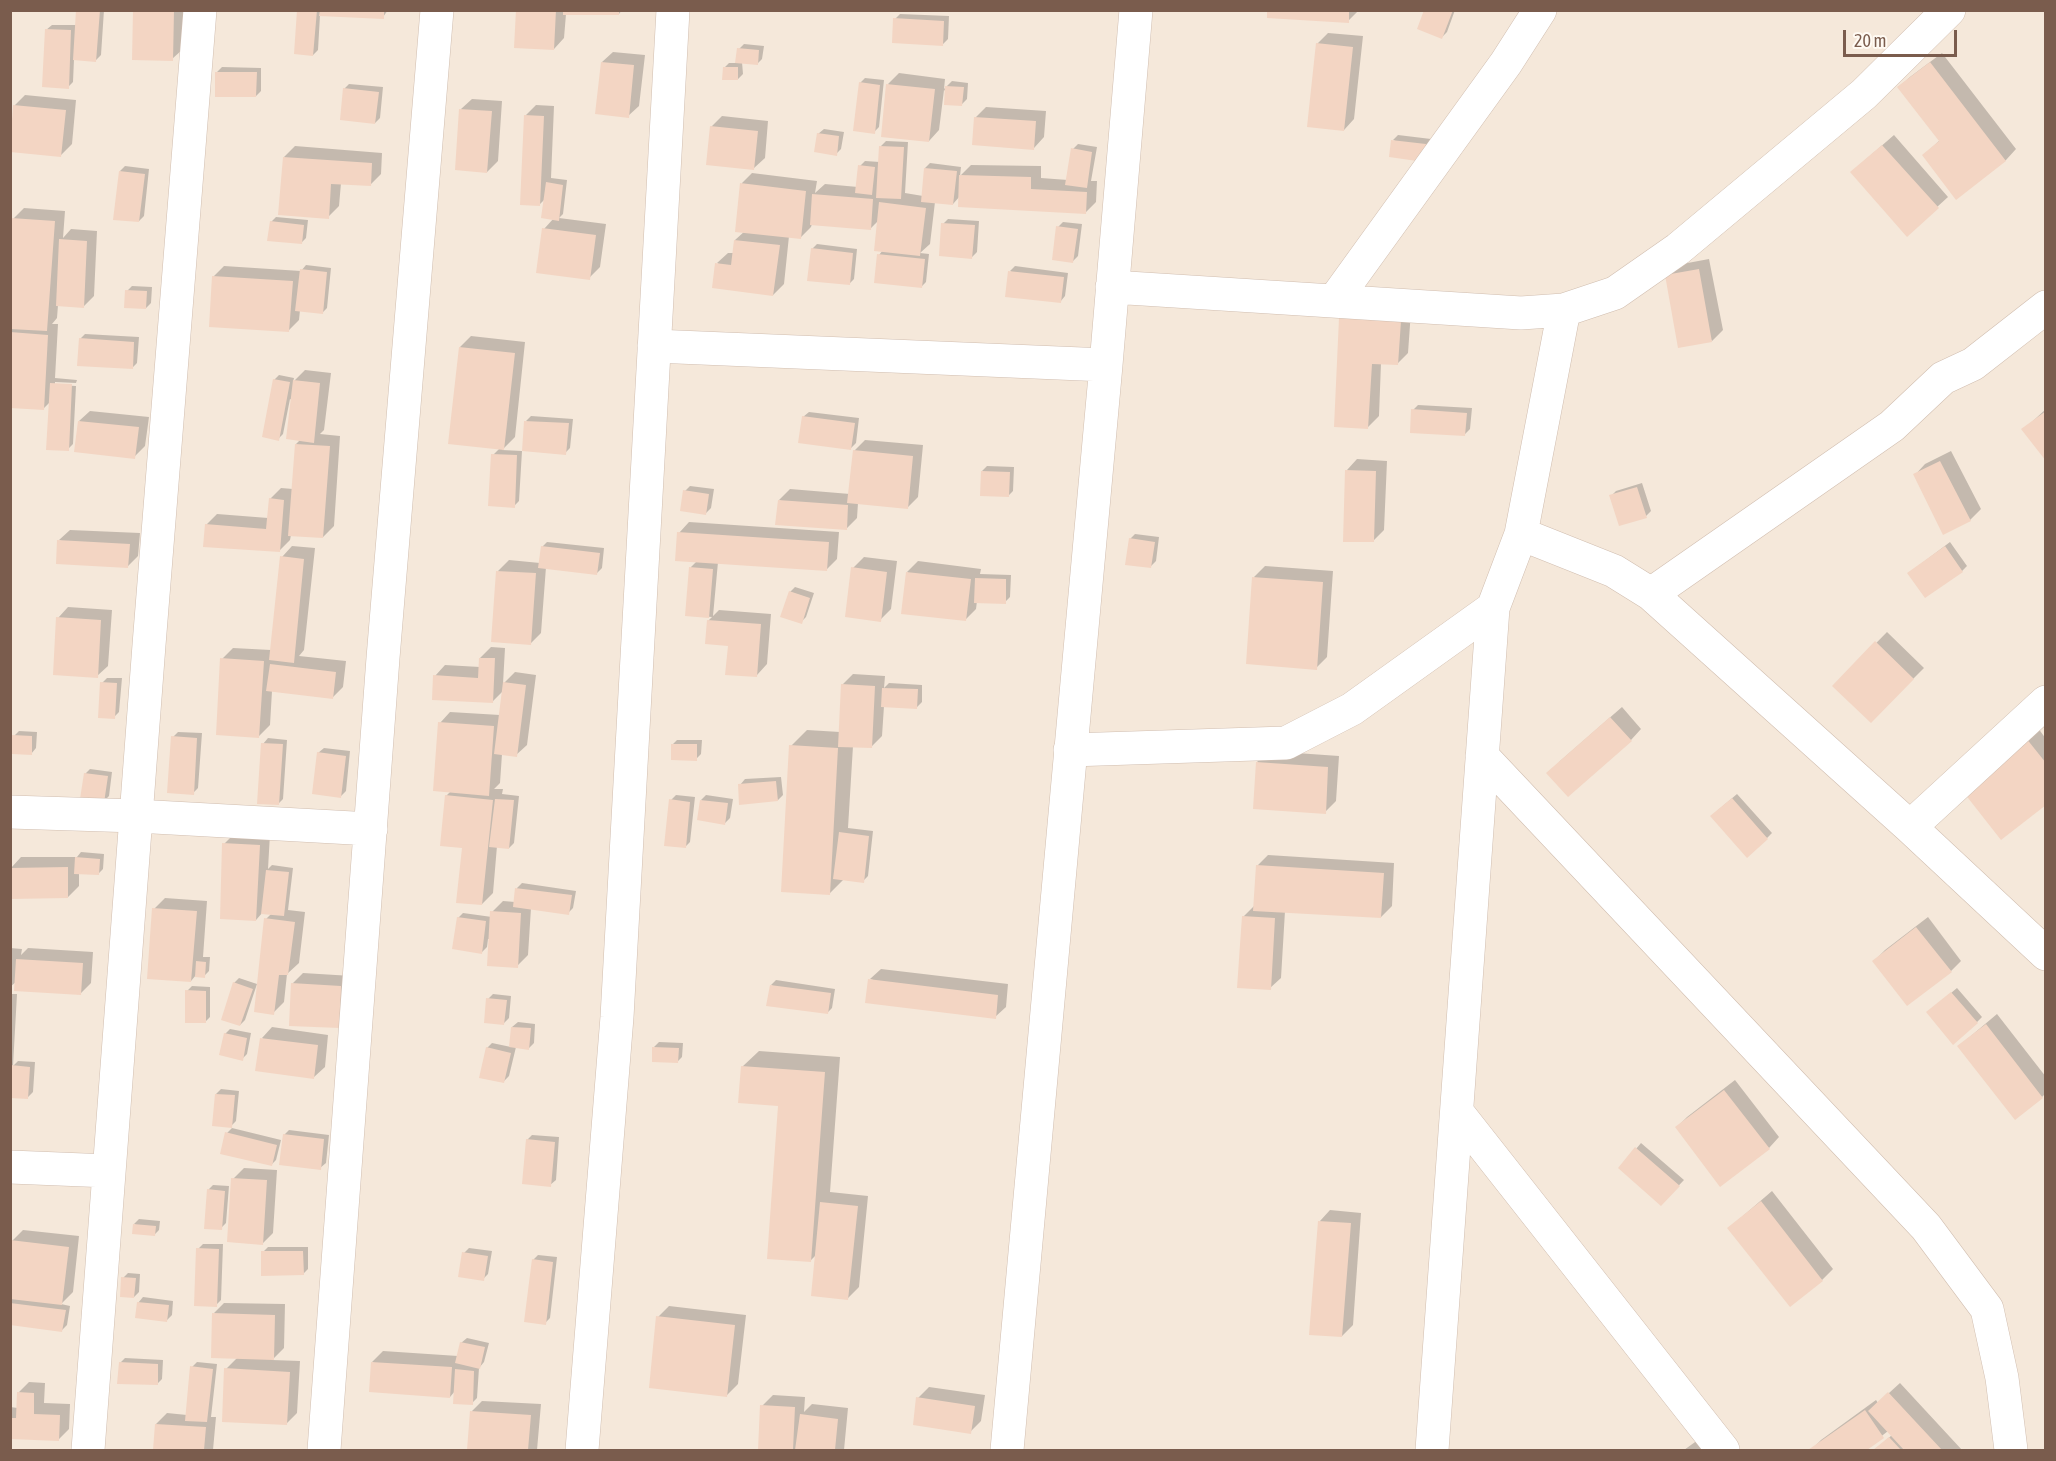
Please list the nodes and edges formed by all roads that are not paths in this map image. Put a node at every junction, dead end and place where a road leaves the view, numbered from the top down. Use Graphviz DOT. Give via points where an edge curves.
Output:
graph roads {
  1 [pos="200,10"];
  2 [pos="437,10"];
  3 [pos="673,10"];
  4 [pos="1136,10"];
  5 [pos="1540,10"];
  6 [pos="1949,10"];
  7 [pos="1113,287"];
  8 [pos="1334,301"];
  9 [pos="2046,307"];
  10 [pos="1564,310"];
  11 [pos="654,346"];
  12 [pos="1106,364"];
  13 [pos="1521,534"];
  14 [pos="1651,594"];
  15 [pos="1493,608"];
  16 [pos="2046,702"];
  17 [pos="1070,750"];
  18 [pos="1482,756"];
  19 [pos="10,812"];
  20 [pos="136,816"];
  21 [pos="1910,827"];
  22 [pos="370,829"];
  23 [pos="2046,954"];
  24 [pos="1457,1112"];
  25 [pos="10,1167"];
  26 [pos="109,1171"];
  27 [pos="88,1450"];
  28 [pos="324,1450"];
  29 [pos="582,1450"];
  30 [pos="1007,1450"];
  31 [pos="1432,1450"];
  32 [pos="1723,1450"];
  33 [pos="2011,1450"];
  1 -- 20 [label="street"];
  2 -- 22 [label="street"];
  3 -- 11 [label="street"];
  4 -- 7 [label="street"];
  5 -- 8 [label="street"];
  6 -- 10 [label="street" via="1864,94 1678,249 1616,293"];
  7 -- 8 [label="street"];
  7 -- 12 [label="street"];
  8 -- 10 [label="street" via="1521,313"];
  9 -- 14 [label="street" via="1973,364 1943,378 1892,426"];
  10 -- 13 [label="street"];
  11 -- 12 [label="street"];
  11 -- 29 [label="street" via="617,1017"];
  12 -- 17 [label="street"];
  13 -- 14 [label="street" via="1614,571"];
  13 -- 15 [label="street"];
  14 -- 21 [label="street"];
  15 -- 17 [label="street" via="1352,709 1286,743"];
  15 -- 18 [label="street"];
  16 -- 21 [label="street"];
  17 -- 30 [label="street"];
  18 -- 24 [label="street"];
  18 -- 33 [label="street" via="1926,1227 1986,1309 2002,1378"];
  19 -- 20 [label="street"];
  20 -- 22 [label="street"];
  20 -- 26 [label="street"];
  21 -- 23 [label="street"];
  22 -- 28 [label="street"];
  24 -- 31 [label="street"];
  24 -- 32 [label="street"];
  25 -- 26 [label="street"];
  26 -- 27 [label="street"];
}
